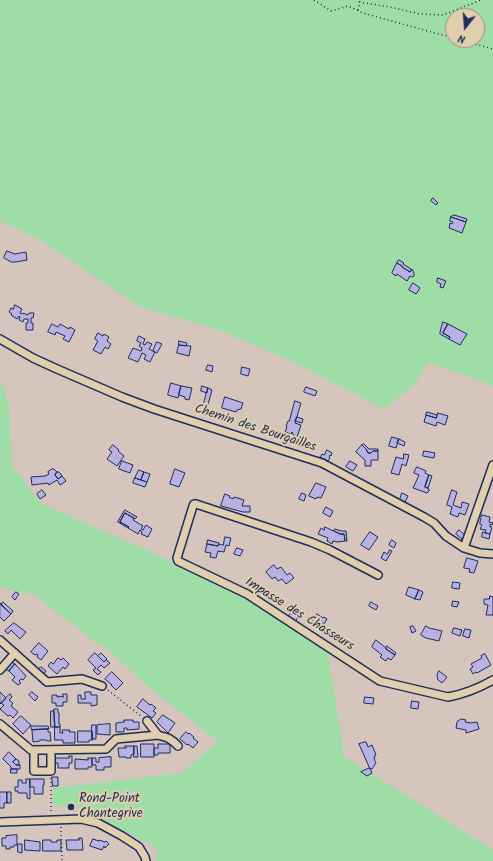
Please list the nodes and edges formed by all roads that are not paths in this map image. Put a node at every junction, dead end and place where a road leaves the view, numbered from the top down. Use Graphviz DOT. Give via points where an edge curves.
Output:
graph roads {
  1 [pos="0,340"];
  2 [pos="493,465"];
  3 [pos="464,548"];
  4 [pos="493,554"];
  5 [pos="378,575"];
  6 [pos="0,640"];
  7 [pos="15,653"];
  8 [pos="0,670"];
  9 [pos="493,680"];
  10 [pos="102,686"];
  11 [pos="147,721"];
  12 [pos="0,724"];
  13 [pos="158,736"];
  14 [pos="178,746"];
  15 [pos="34,750"];
  16 [pos="51,750"];
  17 [pos="0,822"];
  18 [pos="146,861"];
  1 -- 3 [label="street, Chemin des Bourgailles" via="33,358 122,397 322,463 424,517"];
  2 -- 3 [label="street"];
  3 -- 4 [label="street, Chemin des Bourgailles"];
  5 -- 9 [label="street, Impasse des Chasseurs" via="311,542 196,504 192,506 177,558 178,561 252,597 380,681 448,697 479,688"];
  6 -- 7 [label="street"];
  7 -- 8 [label="street"];
  7 -- 10 [label="street" via="47,682 82,679"];
  11 -- 13 [label="street"];
  12 -- 15 [label="street"];
  13 -- 14 [label="street" via="168,738"];
  13 -- 16 [label="street" via="116,739 106,749"];
  15 -- 16 [label="street"];
  15 -- 16 [label="street" via="34,771 51,771"];
  17 -- 18 [label="street" via="81,819 98,823 140,848"];
}
